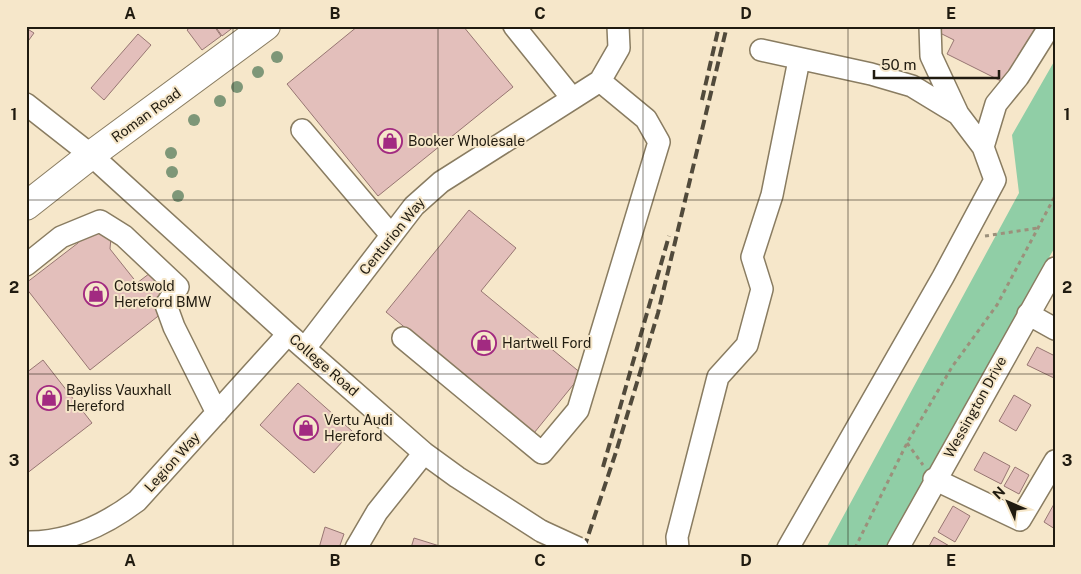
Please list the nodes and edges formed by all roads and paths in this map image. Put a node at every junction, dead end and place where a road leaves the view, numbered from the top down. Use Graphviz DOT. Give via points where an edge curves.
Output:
graph roads {
  1 [pos="266,26"];
  2 [pos="514,26"];
  3 [pos="618,26"];
  4 [pos="930,26"];
  5 [pos="1050,26"];
  6 [pos="761,50"];
  7 [pos="799,60"];
  8 [pos="600,81"];
  9 [pos="572,98"];
  10 [pos="26,104"];
  11 [pos="958,114"];
  12 [pos="302,130"];
  13 [pos="983,147"];
  14 [pos="91,155"];
  15 [pos="1055,196"];
  16 [pos="26,206"];
  17 [pos="1038,228"];
  18 [pos="391,235"];
  19 [pos="964,239"];
  20 [pos="26,264"];
  21 [pos="1055,268"];
  22 [pos="1028,314"];
  23 [pos="1055,329"];
  24 [pos="288,334"];
  25 [pos="402,338"];
  26 [pos="305,348"];
  27 [pos="217,413"];
  28 [pos="907,443"];
  29 [pos="424,453"];
  30 [pos="1055,462"];
  31 [pos="934,479"];
  32 [pos="26,542"];
  33 [pos="356,548"];
  34 [pos="578,548"];
  35 [pos="678,548"];
  36 [pos="788,548"];
  37 [pos="855,548"];
  38 [pos="898,548"];
  1 -- 14 [label="main road, Roman Road"];
  2 -- 9 [label="street"];
  3 -- 8 [label="street" via="619,48"];
  4 -- 11 [label="street" via="931,56"];
  5 -- 13 [label="street" via="1018,78 996,104"];
  6 -- 7 [label="street"];
  7 -- 11 [label="street" via="872,74 912,86"];
  7 -- 35 [label="street" via="772,195 752,257 762,289 747,345 718,377 677,537"];
  8 -- 9 [label="street, Centurion Way"];
  8 -- 25 [label="street" via="646,119 659,142 578,410 542,453"];
  9 -- 18 [label="street, Centurion Way" via="441,182 414,206"];
  10 -- 14 [label="street, College Road"];
  11 -- 13 [label="street"];
  12 -- 18 [label="street"];
  13 -- 19 [label="street" via="996,180"];
  14 -- 16 [label="main road, Roman Road"];
  14 -- 24 [label="street, College Road"];
  15 -- 17 [label="path"];
  17 -- 19 [label="path"];
  17 -- 28 [label="path" via="997,305 952,367"];
  18 -- 26 [label="street, Centurion Way"];
  19 -- 36 [label="street"];
  20 -- 27 [label="street" via="61,237 100,220 124,236 178,287 166,304 174,327"];
  21 -- 22 [label="street, Wessington Drive"];
  22 -- 23 [label="street"];
  22 -- 31 [label="street, Wessington Drive"];
  24 -- 26 [label="street, College Road"];
  24 -- 27 [label="street, Legion Way"];
  26 -- 29 [label="street, College Road"];
  27 -- 32 [label="street, Legion Way" via="156,482 116,516 78,534 43,542"];
  28 -- 31 [label="path"];
  28 -- 37 [label="path"];
  29 -- 33 [label="street" via="377,512"];
  29 -- 34 [label="street, College Road, bridge" via="541,531"];
  30 -- 31 [label="street" via="1020,520"];
  31 -- 38 [label="street, Wessington Drive"];
}
